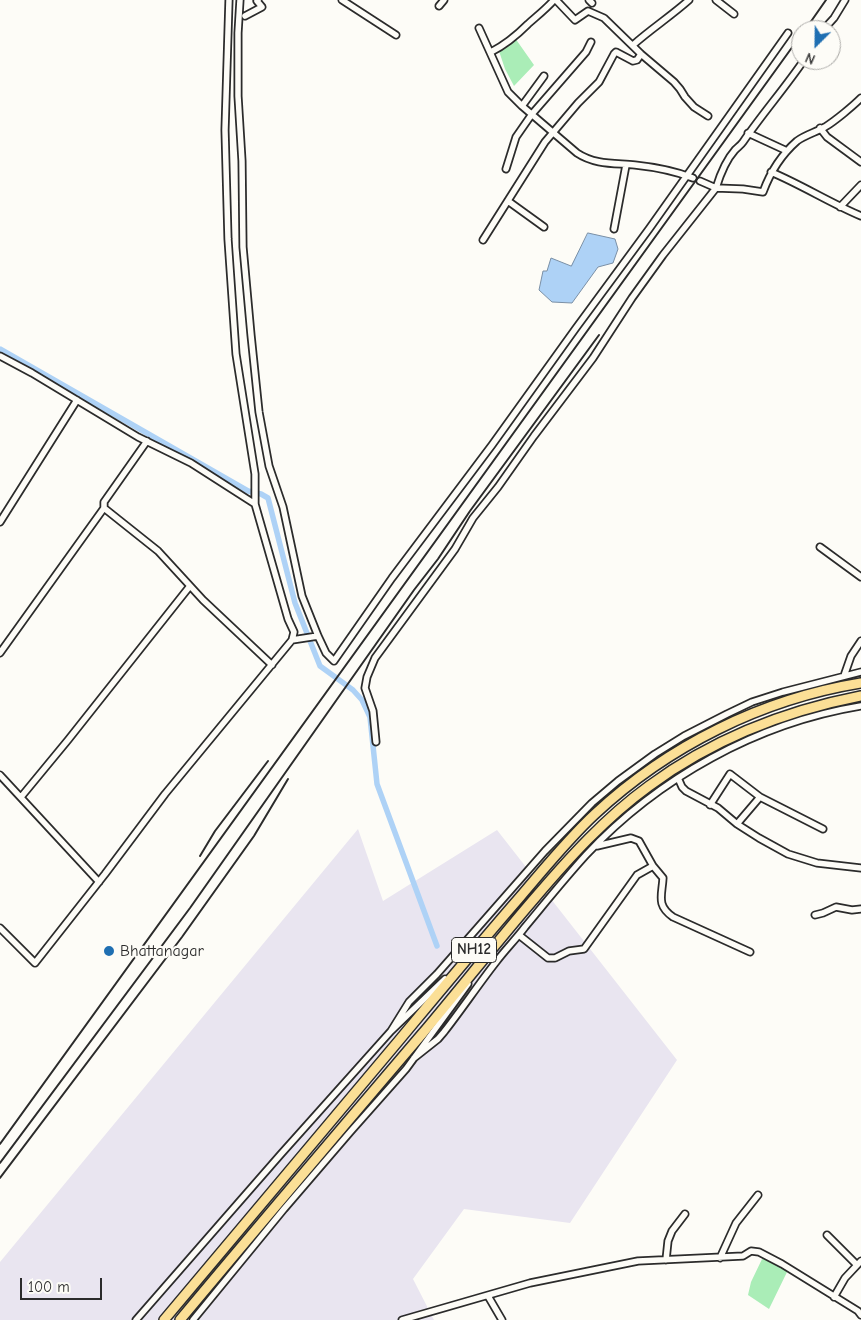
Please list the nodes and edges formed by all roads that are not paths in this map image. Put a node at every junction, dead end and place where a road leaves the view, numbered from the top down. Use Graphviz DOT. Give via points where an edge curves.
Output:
graph roads {
  1 [pos="230,0"];
  2 [pos="240,0"];
  3 [pos="258,0"];
  4 [pos="342,0"];
  5 [pos="444,0"];
  6 [pos="555,0"];
  7 [pos="689,0"];
  8 [pos="716,0"];
  9 [pos="846,0"];
  10 [pos="439,6"];
  11 [pos="734,14"];
  12 [pos="244,16"];
  13 [pos="832,20"];
  14 [pos="480,28"];
  15 [pos="788,33"];
  16 [pos="396,35"];
  17 [pos="591,42"];
  18 [pos="634,45"];
  19 [pos="491,52"];
  20 [pos="641,54"];
  21 [pos="797,70"];
  22 [pos="544,76"];
  23 [pos="861,98"];
  24 [pos="522,106"];
  25 [pos="532,114"];
  26 [pos="708,116"];
  27 [pos="820,128"];
  28 [pos="553,132"];
  29 [pos="748,133"];
  30 [pos="787,151"];
  31 [pos="861,162"];
  32 [pos="626,165"];
  33 [pos="506,169"];
  34 [pos="771,172"];
  35 [pos="690,177"];
  36 [pos="700,182"];
  37 [pos="861,185"];
  38 [pos="716,188"];
  39 [pos="508,201"];
  40 [pos="840,207"];
  41 [pos="861,216"];
  42 [pos="544,227"];
  43 [pos="614,229"];
  44 [pos="484,240"];
  45 [pos="0,356"];
  46 [pos="77,400"];
  47 [pos="147,441"];
  48 [pos="255,504"];
  49 [pos="104,508"];
  50 [pos="0,522"];
  51 [pos="820,547"];
  52 [pos="861,576"];
  53 [pos="190,586"];
  54 [pos="318,636"];
  55 [pos="292,640"];
  56 [pos="861,641"];
  57 [pos="0,653"];
  58 [pos="272,665"];
  59 [pos="861,672"];
  60 [pos="844,676"];
  61 [pos="861,682"];
  62 [pos="861,696"];
  63 [pos="861,706"];
  64 [pos="376,742"];
  65 [pos="0,775"];
  66 [pos="678,778"];
  67 [pos="760,797"];
  68 [pos="21,798"];
  69 [pos="710,805"];
  70 [pos="738,824"];
  71 [pos="823,830"];
  72 [pos="595,846"];
  73 [pos="653,866"];
  74 [pos="861,868"];
  75 [pos="99,882"];
  76 [pos="861,909"];
  77 [pos="815,915"];
  78 [pos="0,928"];
  79 [pos="519,935"];
  80 [pos="492,949"];
  81 [pos="750,952"];
  82 [pos="467,959"];
  83 [pos="391,1031"];
  84 [pos="414,1058"];
  85 [pos="758,1195"];
  86 [pos="685,1214"];
  87 [pos="827,1235"];
  88 [pos="720,1258"];
  89 [pos="666,1260"];
  90 [pos="859,1263"];
  91 [pos="488,1296"];
  92 [pos="834,1297"];
  93 [pos="861,1315"];
  94 [pos="136,1320"];
  95 [pos="164,1320"];
  96 [pos="180,1320"];
  97 [pos="193,1320"];
  98 [pos="402,1320"];
  99 [pos="502,1320"];
  1 -- 48 [label="street" via="225,130 228,239 236,354 250,443"];
  2 -- 54 [label="street" via="238,96 243,248 259,412 269,466 283,507 302,596"];
  3 -- 12 [label="street" via="262,7"];
  4 -- 16 [label="street"];
  5 -- 10 [label="street"];
  6 -- 18 [label="street" via="575,20 588,11 604,18"];
  6 -- 19 [label="street" via="518,34"];
  7 -- 18 [label="street"];
  8 -- 11 [label="street"];
  9 -- 13 [label="street"];
  14 -- 19 [label="street"];
  15 -- 35 [label="street"];
  17 -- 25 [label="street"];
  18 -- 20 [label="street"];
  19 -- 24 [label="street" via="508,92"];
  20 -- 26 [label="street" via="674,82 694,107"];
  20 -- 28 [label="street" via="633,60 616,52 599,82"];
  21 -- 29 [label="street"];
  22 -- 24 [label="street"];
  23 -- 27 [label="street"];
  24 -- 25 [label="street"];
  25 -- 28 [label="street"];
  25 -- 33 [label="street" via="516,137"];
  27 -- 30 [label="street"];
  27 -- 31 [label="street"];
  28 -- 32 [label="street" via="586,158"];
  28 -- 39 [label="street"];
  29 -- 30 [label="street"];
  29 -- 38 [label="street" via="728,160"];
  30 -- 34 [label="street"];
  32 -- 35 [label="street"];
  32 -- 43 [label="street"];
  34 -- 38 [label="street" via="763,192"];
  34 -- 40 [label="street"];
  35 -- 54 [label="street" via="334,661"];
  36 -- 38 [label="street"];
  37 -- 40 [label="street"];
  38 -- 64 [label="street" via="663,255 593,358 375,658 366,677 365,688 374,711"];
  39 -- 42 [label="street"];
  39 -- 44 [label="street"];
  40 -- 41 [label="street"];
  45 -- 46 [label="street"];
  46 -- 47 [label="street"];
  46 -- 50 [label="street"];
  47 -- 48 [label="street"];
  47 -- 49 [label="street" via="104,502"];
  48 -- 55 [label="street" via="294,632"];
  49 -- 53 [label="street" via="158,551"];
  49 -- 57 [label="street"];
  51 -- 52 [label="street"];
  53 -- 58 [label="street"];
  53 -- 68 [label="street"];
  54 -- 55 [label="street"];
  55 -- 58 [label="street"];
  56 -- 60 [label="street"];
  58 -- 75 [label="street" via="165,794"];
  59 -- 60 [label="street"];
  60 -- 83 [label="street" via="752,702 684,736 618,781 545,851 409,1002"];
  61 -- 82 [label="highway, NH12" via="810,694 753,714 695,741 649,770 594,814"];
  62 -- 80 [label="highway, NH12" via="804,709 759,725 703,751 656,780 590,836"];
  63 -- 66 [label="street" via="829,712 767,732 716,755"];
  65 -- 68 [label="street"];
  66 -- 69 [label="street" via="686,791"];
  66 -- 72 [label="street"];
  67 -- 69 [label="street" via="730,774"];
  67 -- 70 [label="street"];
  67 -- 71 [label="street"];
  68 -- 75 [label="street"];
  69 -- 70 [label="street"];
  70 -- 74 [label="street" via="788,854 817,864"];
  72 -- 73 [label="street" via="631,838 638,841"];
  72 -- 79 [label="street"];
  73 -- 79 [label="street" via="637,875 584,949 548,958"];
  73 -- 81 [label="street" via="663,878 661,904 666,912"];
  75 -- 78 [label="street" via="35,964"];
  76 -- 77 [label="street" via="836,907"];
  79 -- 84 [label="street" via="438,1039"];
  80 -- 84 [label="street"];
  80 -- 96 [label="highway, NH12"];
  82 -- 83 [label="street"];
  82 -- 95 [label="highway, NH12"];
  83 -- 94 [label="street"];
  84 -- 97 [label="street"];
  85 -- 88 [label="street" via="736,1223"];
  86 -- 89 [label="street" via="672,1231"];
  87 -- 90 [label="street"];
  88 -- 89 [label="street"];
  88 -- 92 [label="street" via="760,1252"];
  89 -- 91 [label="street" via="638,1260"];
  90 -- 92 [label="street"];
  91 -- 98 [label="street"];
  91 -- 99 [label="street"];
  92 -- 93 [label="street"];
}
